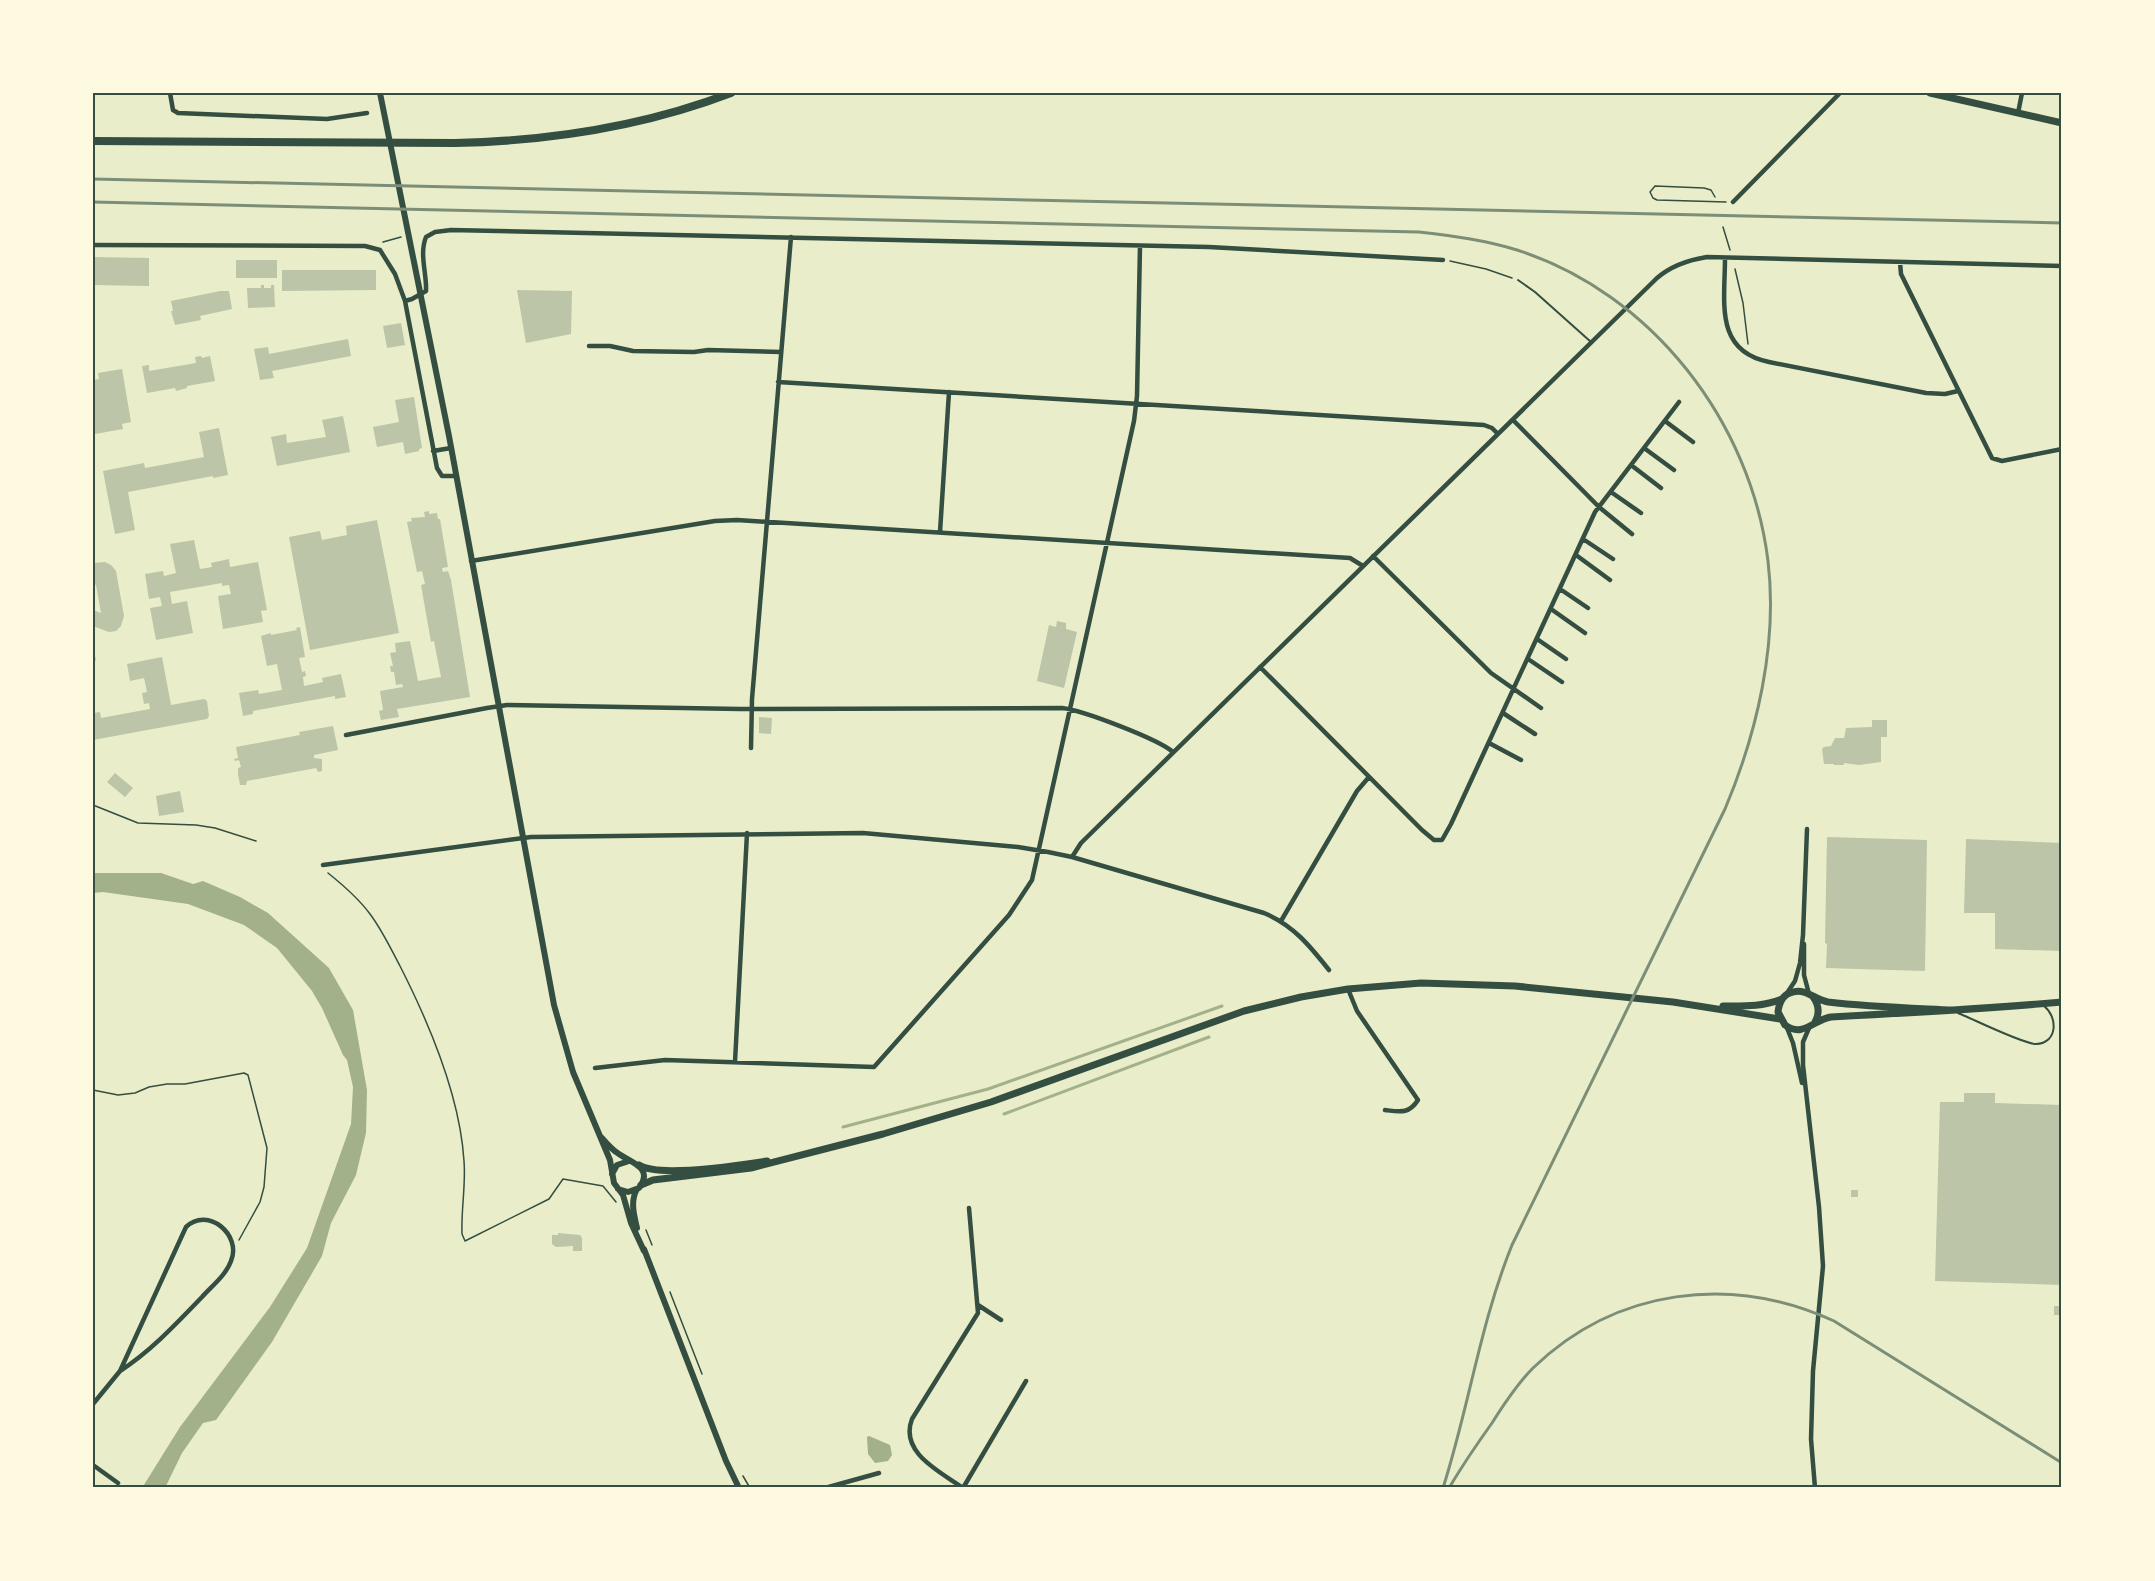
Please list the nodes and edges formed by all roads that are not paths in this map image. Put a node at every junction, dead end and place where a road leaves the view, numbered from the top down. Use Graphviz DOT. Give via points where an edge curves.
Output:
graph roads {
  1 [pos="170,93"];
  2 [pos="380,93"];
  3 [pos="731,93"];
  4 [pos="1840,93"];
  5 [pos="1930,93"];
  6 [pos="2022,93"];
  7 [pos="367,113"];
  8 [pos="2018,113"];
  9 [pos="2062,123"];
  10 [pos="93,141"];
  11 [pos="1733,202"];
  12 [pos="791,237"];
  13 [pos="93,245"];
  14 [pos="1140,246"];
  15 [pos="1725,258"];
  16 [pos="1443,260"];
  17 [pos="1900,262"];
  18 [pos="2062,266"];
  19 [pos="1518,280"];
  20 [pos="405,301"];
  21 [pos="1592,343"];
  22 [pos="589,346"];
  23 [pos="781,352"];
  24 [pos="778,382"];
  25 [pos="1958,391"];
  26 [pos="949,392"];
  27 [pos="1679,402"];
  28 [pos="1136,404"];
  29 [pos="1513,420"];
  30 [pos="1665,421"];
  31 [pos="1498,434"];
  32 [pos="1693,442"];
  33 [pos="1644,447"];
  34 [pos="451,448"];
  35 [pos="2062,448"];
  36 [pos="434,451"];
  37 [pos="1631,465"];
  38 [pos="1674,470"];
  39 [pos="456,476"];
  40 [pos="1661,488"];
  41 [pos="1611,492"];
  42 [pos="1599,507"];
  43 [pos="1641,513"];
  44 [pos="767,521"];
  45 [pos="940,532"];
  46 [pos="1632,534"];
  47 [pos="1583,539"];
  48 [pos="1108,543"];
  49 [pos="1576,555"];
  50 [pos="1373,556"];
  51 [pos="1612,559"];
  52 [pos="471,561"];
  53 [pos="1363,566"];
  54 [pos="1610,580"];
  55 [pos="1560,589"];
  56 [pos="1588,608"];
  57 [pos="1551,609"];
  58 [pos="1585,633"];
  59 [pos="1537,639"];
  60 [pos="1528,658"];
  61 [pos="1566,659"];
  62 [pos="1260,667"];
  63 [pos="1562,682"];
  64 [pos="1514,689"];
  65 [pos="498,706"];
  66 [pos="752,708"];
  67 [pos="1541,708"];
  68 [pos="1070,709"];
  69 [pos="1503,713"];
  70 [pos="1535,734"];
  71 [pos="346,735"];
  72 [pos="1489,743"];
  73 [pos="751,748"];
  74 [pos="1173,752"];
  75 [pos="1521,760"];
  76 [pos="1369,777"];
  77 [pos="1807,829"];
  78 [pos="747,833"];
  79 [pos="522,837"];
  80 [pos="1038,850"];
  81 [pos="1072,857"];
  82 [pos="323,865"];
  83 [pos="1281,921"];
  84 [pos="1803,935"];
  85 [pos="1329,970"];
  86 [pos="1348,989"];
  87 [pos="1811,995"];
  88 [pos="1784,997"];
  89 [pos="1673,1002"];
  90 [pos="2062,1002"];
  91 [pos="2041,1004"];
  92 [pos="1953,1010"];
  93 [pos="1782,1022"];
  94 [pos="1810,1027"];
  95 [pos="735,1062"];
  96 [pos="595,1068"];
  97 [pos="1385,1110"];
  98 [pos="1809,1121"];
  99 [pos="594,1127"];
  100 [pos="802,1154"];
  101 [pos="636,1163"];
  102 [pos="612,1176"];
  103 [pos="616,1187"];
  104 [pos="639,1187"];
  105 [pos="969,1208"];
  106 [pos="644,1251"];
  107 [pos="978,1305"];
  108 [pos="1001,1320"];
  109 [pos="120,1371"];
  110 [pos="1026,1381"];
  111 [pos="93,1404"];
  112 [pos="93,1465"];
  113 [pos="879,1473"];
  114 [pos="118,1482"];
  115 [pos="739,1488"];
  116 [pos="825,1488"];
  117 [pos="963,1488"];
  118 [pos="1815,1488"];
  1 -- 7 [label="street" via="178,113 327,119"];
  2 -- 34 [label="street"];
  3 -- 10 [label="main road" via="627,125 514,141"];
  4 -- 11 [label="street"];
  5 -- 8 [label="main road"];
  6 -- 8 [label="street"];
  8 -- 9 [label="main road"];
  12 -- 14 [label="street"];
  12 -- 20 [label="street" via="439,231 424,240 426,291"];
  12 -- 23 [label="street"];
  13 -- 20 [label="street" via="374,247 390,264"];
  14 -- 16 [label="street"];
  14 -- 28 [label="street"];
  15 -- 17 [label="street"];
  15 -- 21 [label="street" via="1707,257 1665,272"];
  15 -- 25 [label="street" via="1726,326 1734,342 1749,356 1932,394"];
  17 -- 18 [label="street"];
  17 -- 25 [label="street" via="1901,274"];
  19 -- 21 [label="lane"];
  20 -- 36 [label="street"];
  21 -- 29 [label="street"];
  22 -- 23 [label="street" via="633,351"];
  23 -- 24 [label="street"];
  24 -- 26 [label="street"];
  24 -- 44 [label="street"];
  25 -- 35 [label="street" via="1994,460"];
  26 -- 28 [label="street"];
  26 -- 45 [label="street"];
  27 -- 30 [label="street"];
  28 -- 31 [label="street" via="1484,425"];
  28 -- 48 [label="street"];
  29 -- 31 [label="street"];
  29 -- 42 [label="street"];
  30 -- 32 [label="street"];
  30 -- 33 [label="street"];
  31 -- 50 [label="street"];
  33 -- 37 [label="street"];
  33 -- 38 [label="street"];
  34 -- 36 [label="street"];
  34 -- 39 [label="street"];
  36 -- 39 [label="street" via="440,474"];
  37 -- 40 [label="street"];
  37 -- 41 [label="street"];
  39 -- 52 [label="street"];
  41 -- 42 [label="street"];
  41 -- 43 [label="street"];
  42 -- 46 [label="street"];
  42 -- 47 [label="street"];
  44 -- 45 [label="street"];
  44 -- 52 [label="street" via="715,521"];
  44 -- 66 [label="street"];
  45 -- 48 [label="street"];
  47 -- 49 [label="street"];
  47 -- 51 [label="street"];
  48 -- 53 [label="street" via="1350,558"];
  48 -- 68 [label="street"];
  49 -- 54 [label="street"];
  49 -- 55 [label="street"];
  50 -- 53 [label="street"];
  50 -- 64 [label="street" via="1491,673"];
  52 -- 65 [label="street"];
  53 -- 62 [label="street"];
  55 -- 56 [label="street"];
  55 -- 57 [label="street"];
  57 -- 58 [label="street"];
  57 -- 59 [label="street"];
  59 -- 60 [label="street"];
  59 -- 61 [label="street"];
  60 -- 63 [label="street"];
  60 -- 64 [label="street"];
  62 -- 74 [label="street"];
  62 -- 76 [label="street"];
  64 -- 67 [label="street"];
  64 -- 69 [label="street"];
  65 -- 66 [label="street"];
  65 -- 71 [label="street"];
  65 -- 79 [label="street"];
  66 -- 68 [label="street"];
  66 -- 73 [label="street"];
  68 -- 74 [label="street" via="1162,744"];
  68 -- 80 [label="street"];
  69 -- 70 [label="street"];
  69 -- 72 [label="street"];
  72 -- 75 [label="street"];
  72 -- 76 [label="street" via="1440,841 1429,836"];
  74 -- 81 [label="street" via="1081,843"];
  76 -- 83 [label="street"];
  77 -- 84 [label="street"];
  78 -- 79 [label="street"];
  78 -- 80 [label="street" via="863,832"];
  78 -- 95 [label="street"];
  79 -- 82 [label="street"];
  79 -- 99 [label="street" via="560,1031"];
  80 -- 81 [label="street"];
  80 -- 95 [label="street" via="1032,880 1015,908 874,1067"];
  81 -- 83 [label="street" via="1251,908"];
  83 -- 85 [label="street" via="1307,942"];
  84 -- 87 [label="street" via="1804,975"];
  84 -- 88 [label="street" via="1797,976"];
  86 -- 89 [label="main road" via="1447,983 1524,986"];
  86 -- 97 [label="street" via="1357,1011 1418,1100 1408,1112"];
  86 -- 100 [label="main road" via="1244,1011 992,1102"];
  87 -- 88 [label="main road" via="1797,991"];
  87 -- 92 [label="main road" via="1826,1002"];
  87 -- 94 [label="main road" via="1818,1011"];
  88 -- 89 [label="main road" via="1765,1004 1738,1006"];
  88 -- 93 [label="main road" via="1778,1009"];
  89 -- 93 [label="main road"];
  90 -- 91 [label="main road"];
  91 -- 92 [label="main road"];
  91 -- 92 [label="lane" via="2052,1015 2054,1027 2048,1039 2036,1044"];
  92 -- 94 [label="main road" via="1831,1017"];
  93 -- 94 [label="main road" via="1798,1031"];
  93 -- 98 [label="street" via="1795,1049"];
  94 -- 98 [label="street" via="1803,1049"];
  95 -- 96 [label="street" via="665,1060"];
  98 -- 118 [label="street" via="1822,1266 1813,1371"];
  99 -- 101 [label="street" via="610,1147"];
  99 -- 102 [label="street" via="608,1156"];
  100 -- 101 [label="main road" via="706,1168 652,1170"];
  100 -- 104 [label="main road" via="751,1168 653,1180"];
  101 -- 102 [label="street" via="620,1163"];
  101 -- 104 [label="street" via="644,1173"];
  102 -- 103 [label="street"];
  103 -- 104 [label="street" via="625,1192"];
  103 -- 106 [label="street" via="625,1198"];
  104 -- 106 [label="street" via="634,1214"];
  105 -- 107 [label="street"];
  106 -- 115 [label="street"];
  107 -- 108 [label="street"];
  107 -- 117 [label="street" via="978,1313 909,1427 919,1456"];
  109 -- 109 [label="street" via="186,1227 196,1220 216,1222 228,1233 233,1250 230,1264 155,1344"];
  109 -- 111 [label="street"];
  110 -- 117 [label="street"];
  112 -- 114 [label="street"];
  113 -- 116 [label="street"];
}
